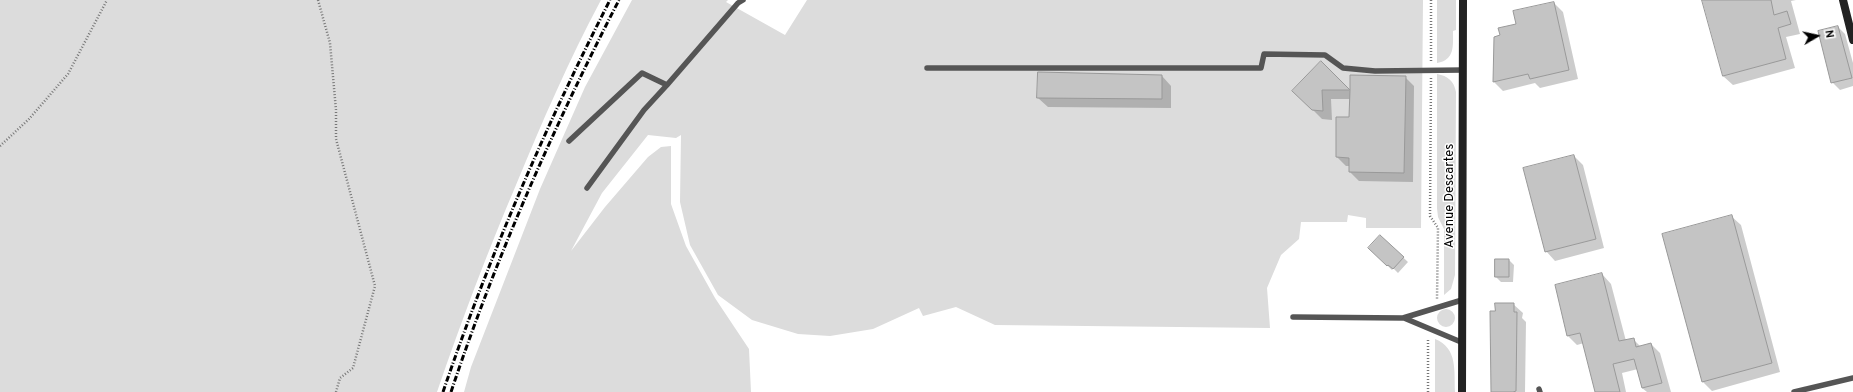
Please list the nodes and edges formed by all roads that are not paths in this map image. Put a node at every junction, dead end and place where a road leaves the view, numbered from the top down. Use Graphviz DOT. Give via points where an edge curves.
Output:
graph roads {
  1 [pos="743,0"];
  2 [pos="1463,0"];
  3 [pos="1843,0"];
  4 [pos="1853,40"];
  5 [pos="927,68"];
  6 [pos="1463,70"];
  7 [pos="668,85"];
  8 [pos="569,142"];
  9 [pos="587,188"];
  10 [pos="1462,300"];
  11 [pos="1292,317"];
  12 [pos="1403,318"];
  13 [pos="1462,342"];
  14 [pos="1853,378"];
  15 [pos="1462,392"];
  16 [pos="1794,392"];
  1 -- 7 [label="lane"];
  2 -- 6 [label="main road, Avenue Descartes"];
  3 -- 4 [label="main road"];
  5 -- 6 [label="lane" via="1261,68 1264,54 1325,55 1343,68"];
  6 -- 10 [label="main road, Avenue Descartes"];
  7 -- 8 [label="lane" via="642,73"];
  7 -- 9 [label="lane" via="644,110"];
  10 -- 12 [label="lane"];
  10 -- 13 [label="main road, Avenue Descartes"];
  11 -- 12 [label="lane"];
  12 -- 13 [label="lane"];
  13 -- 15 [label="main road, Avenue Descartes"];
  14 -- 16 [label="lane"];
}
